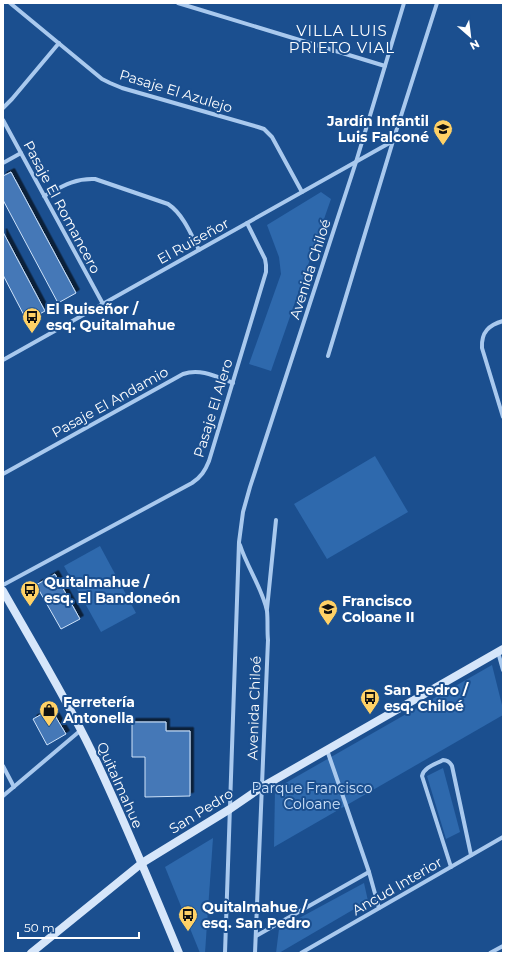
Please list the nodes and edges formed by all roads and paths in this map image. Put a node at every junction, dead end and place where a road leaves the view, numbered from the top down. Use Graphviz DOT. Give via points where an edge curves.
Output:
graph roads {
  1 [pos="10,3"];
  2 [pos="178,3"];
  3 [pos="404,3"];
  4 [pos="437,3"];
  5 [pos="59,43"];
  6 [pos="384,66"];
  7 [pos="3,108"];
  8 [pos="3,120"];
  9 [pos="393,141"];
  10 [pos="21,153"];
  11 [pos="3,162"];
  12 [pos="356,162"];
  13 [pos="302,192"];
  14 [pos="44,196"];
  15 [pos="246,223"];
  16 [pos="199,250"];
  17 [pos="103,304"];
  18 [pos="503,321"];
  19 [pos="328,356"];
  20 [pos="3,360"];
  21 [pos="233,383"];
  22 [pos="503,417"];
  23 [pos="3,474"];
  24 [pos="276,520"];
  25 [pos="239,542"];
  26 [pos="3,585"];
  27 [pos="3,591"];
  28 [pos="267,612"];
  29 [pos="500,651"];
  30 [pos="503,670"];
  31 [pos="81,730"];
  32 [pos="327,750"];
  33 [pos="3,766"];
  34 [pos="14,787"];
  35 [pos="262,787"];
  36 [pos="3,796"];
  37 [pos="230,809"];
  38 [pos="503,837"];
  39 [pos="472,855"];
  40 [pos="142,863"];
  41 [pos="451,867"];
  42 [pos="369,872"];
  43 [pos="379,908"];
  44 [pos="256,936"];
  45 [pos="503,946"];
  46 [pos="493,952"];
  47 [pos="30,953"];
  48 [pos="179,953"];
  49 [pos="225,953"];
  50 [pos="255,953"];
  51 [pos="301,953"];
  1 -- 5 [label="street, Pasaje El Azulejo"];
  2 -- 6 [label="street"];
  3 -- 6 [label="street, Avenida Chiloé"];
  4 -- 9 [label="street"];
  5 -- 7 [label="street"];
  5 -- 13 [label="street, Pasaje El Azulejo" via="102,79 116,86 264,129 272,137"];
  6 -- 12 [label="street, Avenida Chiloé"];
  8 -- 10 [label="street, Pasaje El Romancero"];
  9 -- 12 [label="street, El Ruiseñor"];
  9 -- 19 [label="street"];
  10 -- 11 [label="street"];
  10 -- 14 [label="street, Pasaje El Romancero"];
  12 -- 13 [label="street, El Ruiseñor"];
  12 -- 25 [label="street, Avenida Chiloé" via="248,492"];
  13 -- 15 [label="street, El Ruiseñor"];
  14 -- 16 [label="street" via="70,182 87,178 168,204 177,211"];
  14 -- 17 [label="street, Pasaje El Romancero"];
  15 -- 16 [label="street, El Ruiseñor"];
  15 -- 21 [label="street, Pasaje El Alero" via="265,259 266,272"];
  16 -- 17 [label="street, El Ruiseñor"];
  17 -- 20 [label="street, El Ruiseñor"];
  18 -- 22 [label="street" via="488,328 481,342"];
  21 -- 23 [label="street, Pasaje El Andamio" via="200,372 183,374"];
  21 -- 26 [label="street, Pasaje El Alero" via="207,468 198,479"];
  24 -- 28 [label="street"];
  25 -- 28 [label="street, Avenida Chiloé"];
  25 -- 37 [label="street, Avenida Chiloé"];
  27 -- 31 [label="street, Quitalmahue"];
  28 -- 35 [label="street, Avenida Chiloé"];
  29 -- 30 [label="street"];
  29 -- 32 [label="street, San Pedro"];
  31 -- 34 [label="street"];
  31 -- 40 [label="street, Quitalmahue"];
  32 -- 35 [label="street, San Pedro"];
  32 -- 42 [label="street"];
  33 -- 34 [label="street"];
  34 -- 36 [label="street"];
  35 -- 37 [label="street, San Pedro"];
  35 -- 44 [label="street, Avenida Chiloé"];
  37 -- 40 [label="street, San Pedro"];
  37 -- 49 [label="street, Avenida Chiloé"];
  38 -- 39 [label="street, Ancud Interior"];
  39 -- 41 [label="street, Ancud Interior"];
  39 -- 41 [label="street" via="452,766 449,761 443,760 424,770 422,776"];
  40 -- 47 [label="street, San Pedro"];
  40 -- 48 [label="street, Quitalmahue"];
  41 -- 43 [label="street, Ancud Interior"];
  42 -- 43 [label="street"];
  42 -- 44 [label="street"];
  43 -- 51 [label="street, Ancud Interior"];
  44 -- 50 [label="street, Avenida Chiloé"];
  45 -- 46 [label="street"];
}
